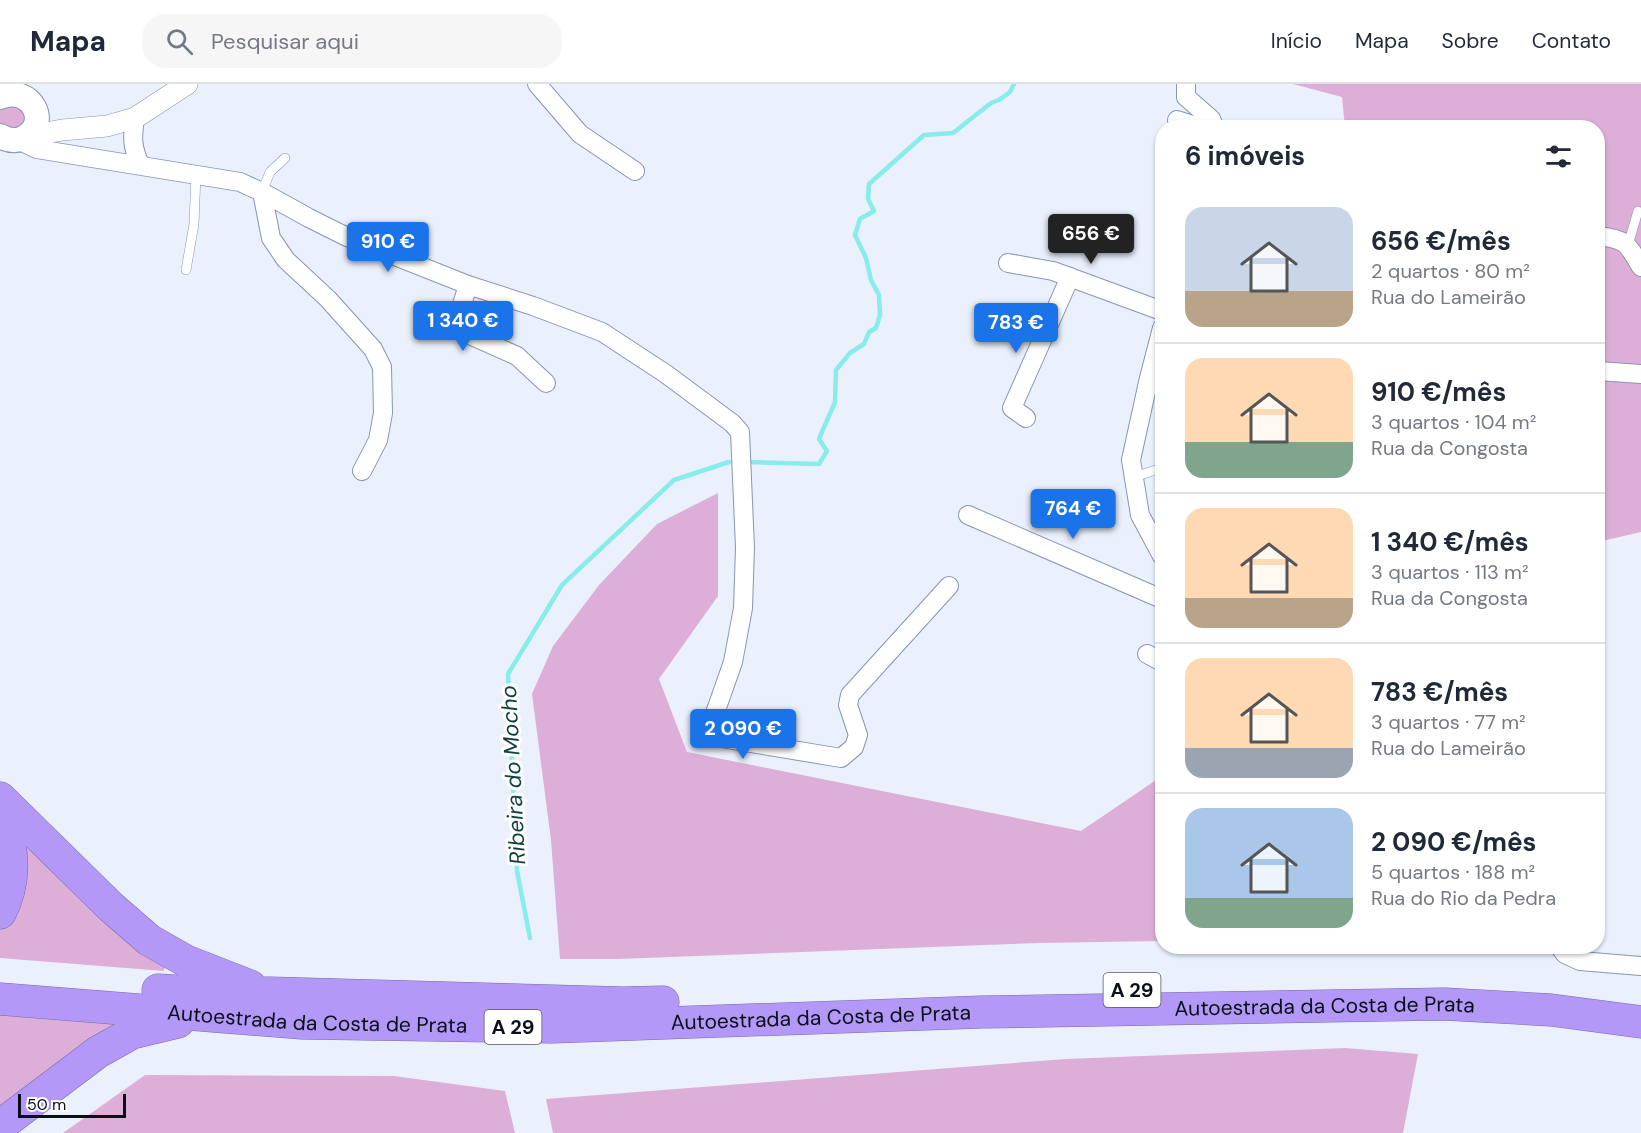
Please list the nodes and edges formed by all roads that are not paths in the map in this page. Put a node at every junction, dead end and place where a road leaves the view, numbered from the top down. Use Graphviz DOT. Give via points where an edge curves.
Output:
graph roads {
  1 [pos="187,84"];
  2 [pos="537,84"];
  3 [pos="1186,84"];
  4 [pos="14,95"];
  5 [pos="135,118"];
  6 [pos="1211,120"];
  7 [pos="62,130"];
  8 [pos="11,140"];
  9 [pos="285,158"];
  10 [pos="140,165"];
  11 [pos="635,171"];
  12 [pos="196,174"];
  13 [pos="262,192"];
  14 [pos="1638,211"];
  15 [pos="1605,237"];
  16 [pos="1628,245"];
  17 [pos="1008,263"];
  18 [pos="1641,267"];
  19 [pos="186,270"];
  20 [pos="1070,277"];
  21 [pos="468,285"];
  22 [pos="1155,308"];
  23 [pos="1155,355"];
  24 [pos="1605,371"];
  25 [pos="1641,374"];
  26 [pos="546,383"];
  27 [pos="1026,418"];
  28 [pos="1155,470"];
  29 [pos="362,471"];
  30 [pos="1134,477"];
  31 [pos="968,514"];
  32 [pos="1155,543"];
  33 [pos="949,586"];
  34 [pos="1155,596"];
  35 [pos="0,798"];
  36 [pos="0,824"];
  37 [pos="0,913"];
  38 [pos="1565,954"];
  39 [pos="1641,966"];
  40 [pos="0,979"];
  41 [pos="268,993"];
  42 [pos="0,999"];
  43 [pos="1641,1001"];
  44 [pos="213,1016"];
  45 [pos="1641,1022"];
  46 [pos="0,1126"];
  1 -- 5 [label="street"];
  2 -- 11 [label="street" via="580,134"];
  3 -- 6 [label="street" via="1186,97"];
  4 -- 7 [label="street"];
  4 -- 8 [label="main road" via="37,119 31,132"];
  5 -- 7 [label="street" via="107,126"];
  5 -- 10 [label="street" via="132,135"];
  7 -- 8 [label="street"];
  8 -- 10 [label="street" via="37,149"];
  9 -- 13 [label="lane" via="270,172"];
  10 -- 12 [label="street"];
  12 -- 13 [label="street" via="240,182"];
  12 -- 19 [label="lane" via="194,224"];
  13 -- 21 [label="street" via="347,237"];
  13 -- 29 [label="street" via="272,238 286,260 373,349 382,367 383,413 378,440"];
  14 -- 16 [label="lane"];
  15 -- 16 [label="street"];
  16 -- 18 [label="street"];
  17 -- 20 [label="street"];
  20 -- 22 [label="street"];
  20 -- 27 [label="street" via="1012,408"];
  21 -- 26 [label="street" via="458,321 461,331 517,357"];
  21 -- 33 [label="street" via="602,332 666,374 740,432 745,548 743,608 713,732 727,739 841,758 854,747 858,735 848,705 850,695"];
  23 -- 30 [label="street" via="1131,460"];
  24 -- 25 [label="street"];
  28 -- 30 [label="lane"];
  30 -- 32 [label="street" via="1140,515"];
  31 -- 34 [label="street"];
  35 -- 41 [label="highway, A 29" via="149,940 186,961"];
  36 -- 37 [label="highway" via="13,867"];
  38 -- 39 [label="street" via="1580,961"];
  40 -- 41 [label="highway, Autoestrada da Costa de Prata / A 29" via="223,994"];
  41 -- 43 [label="highway, Autoestrada da Costa de Prata / A 29" via="623,1003 1443,984 1552,990"];
  42 -- 44 [label="highway, Autoestrada da Costa de Prata / A 29"];
  44 -- 45 [label="highway, Autoestrada da Costa de Prata / A 29" via="302,1023 552,1028 982,1012 1444,1004 1551,1010"];
  44 -- 46 [label="highway, A 29" via="132,1033 98,1052"];
}
